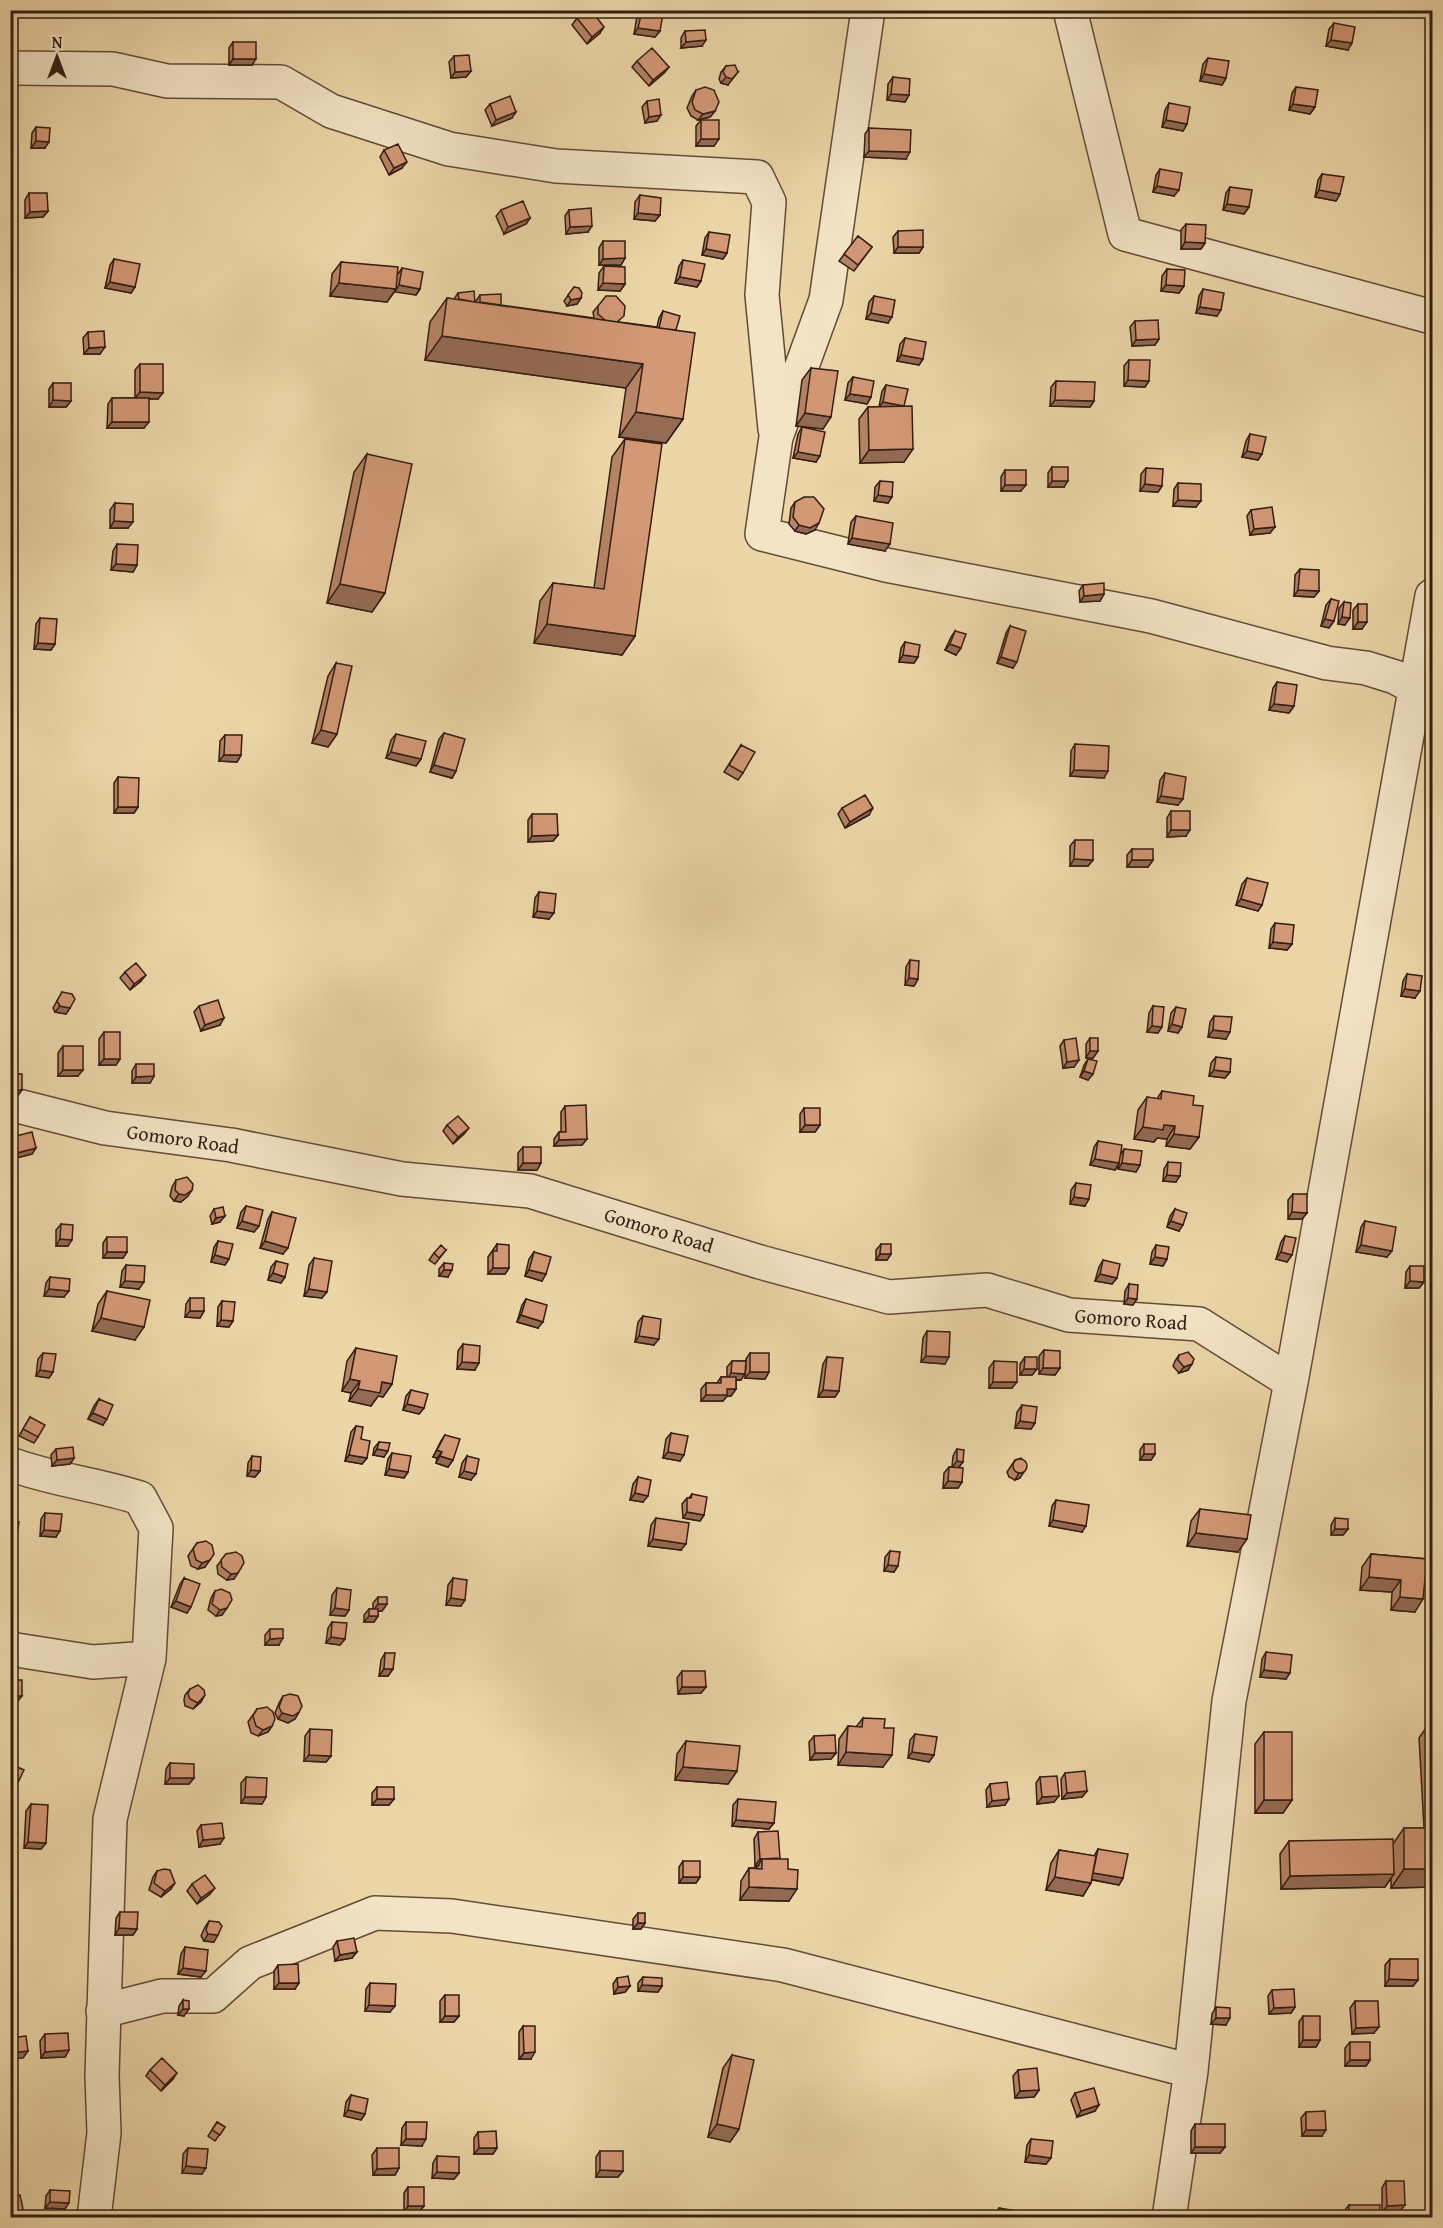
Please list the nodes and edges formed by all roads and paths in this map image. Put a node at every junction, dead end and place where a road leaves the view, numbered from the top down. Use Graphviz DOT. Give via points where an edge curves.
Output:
graph roads {
  1 [pos="868,10"];
  2 [pos="1070,10"];
  3 [pos="10,68"];
  4 [pos="1432,316"];
  5 [pos="776,437"];
  6 [pos="1432,596"];
  7 [pos="1415,688"];
  8 [pos="10,1104"];
  9 [pos="1291,1382"];
  10 [pos="10,1464"];
  11 [pos="10,1649"];
  12 [pos="149,1658"];
  13 [pos="103,2011"];
  14 [pos="1191,2071"];
  15 [pos="94,2217"];
  16 [pos="1170,2217"];
  1 -- 5 [label="street" via="826,300"];
  2 -- 4 [label="street" via="1125,234"];
  3 -- 5 [label="street" via="113,69 167,81 281,82 331,111 449,149 556,166 757,177 769,202 762,294"];
  5 -- 7 [label="street" via="762,534 886,565 1151,616 1327,663 1366,668"];
  6 -- 7 [label="street"];
  7 -- 9 [label="street"];
  8 -- 9 [label="street, Gomoro Road" via="105,1128 231,1145 402,1179 530,1191 888,1297 987,1290 1069,1315 1199,1324"];
  9 -- 14 [label="street" via="1229,1701"];
  10 -- 12 [label="street" via="62,1481 101,1486 140,1498 156,1528"];
  11 -- 12 [label="street" via="93,1662"];
  12 -- 13 [label="street" via="110,1819"];
  13 -- 14 [label="street" via="162,1996 213,1996 250,1963 375,1913 452,1916 783,1965"];
  13 -- 15 [label="street" via="104,2133"];
  14 -- 16 [label="street"];
}
